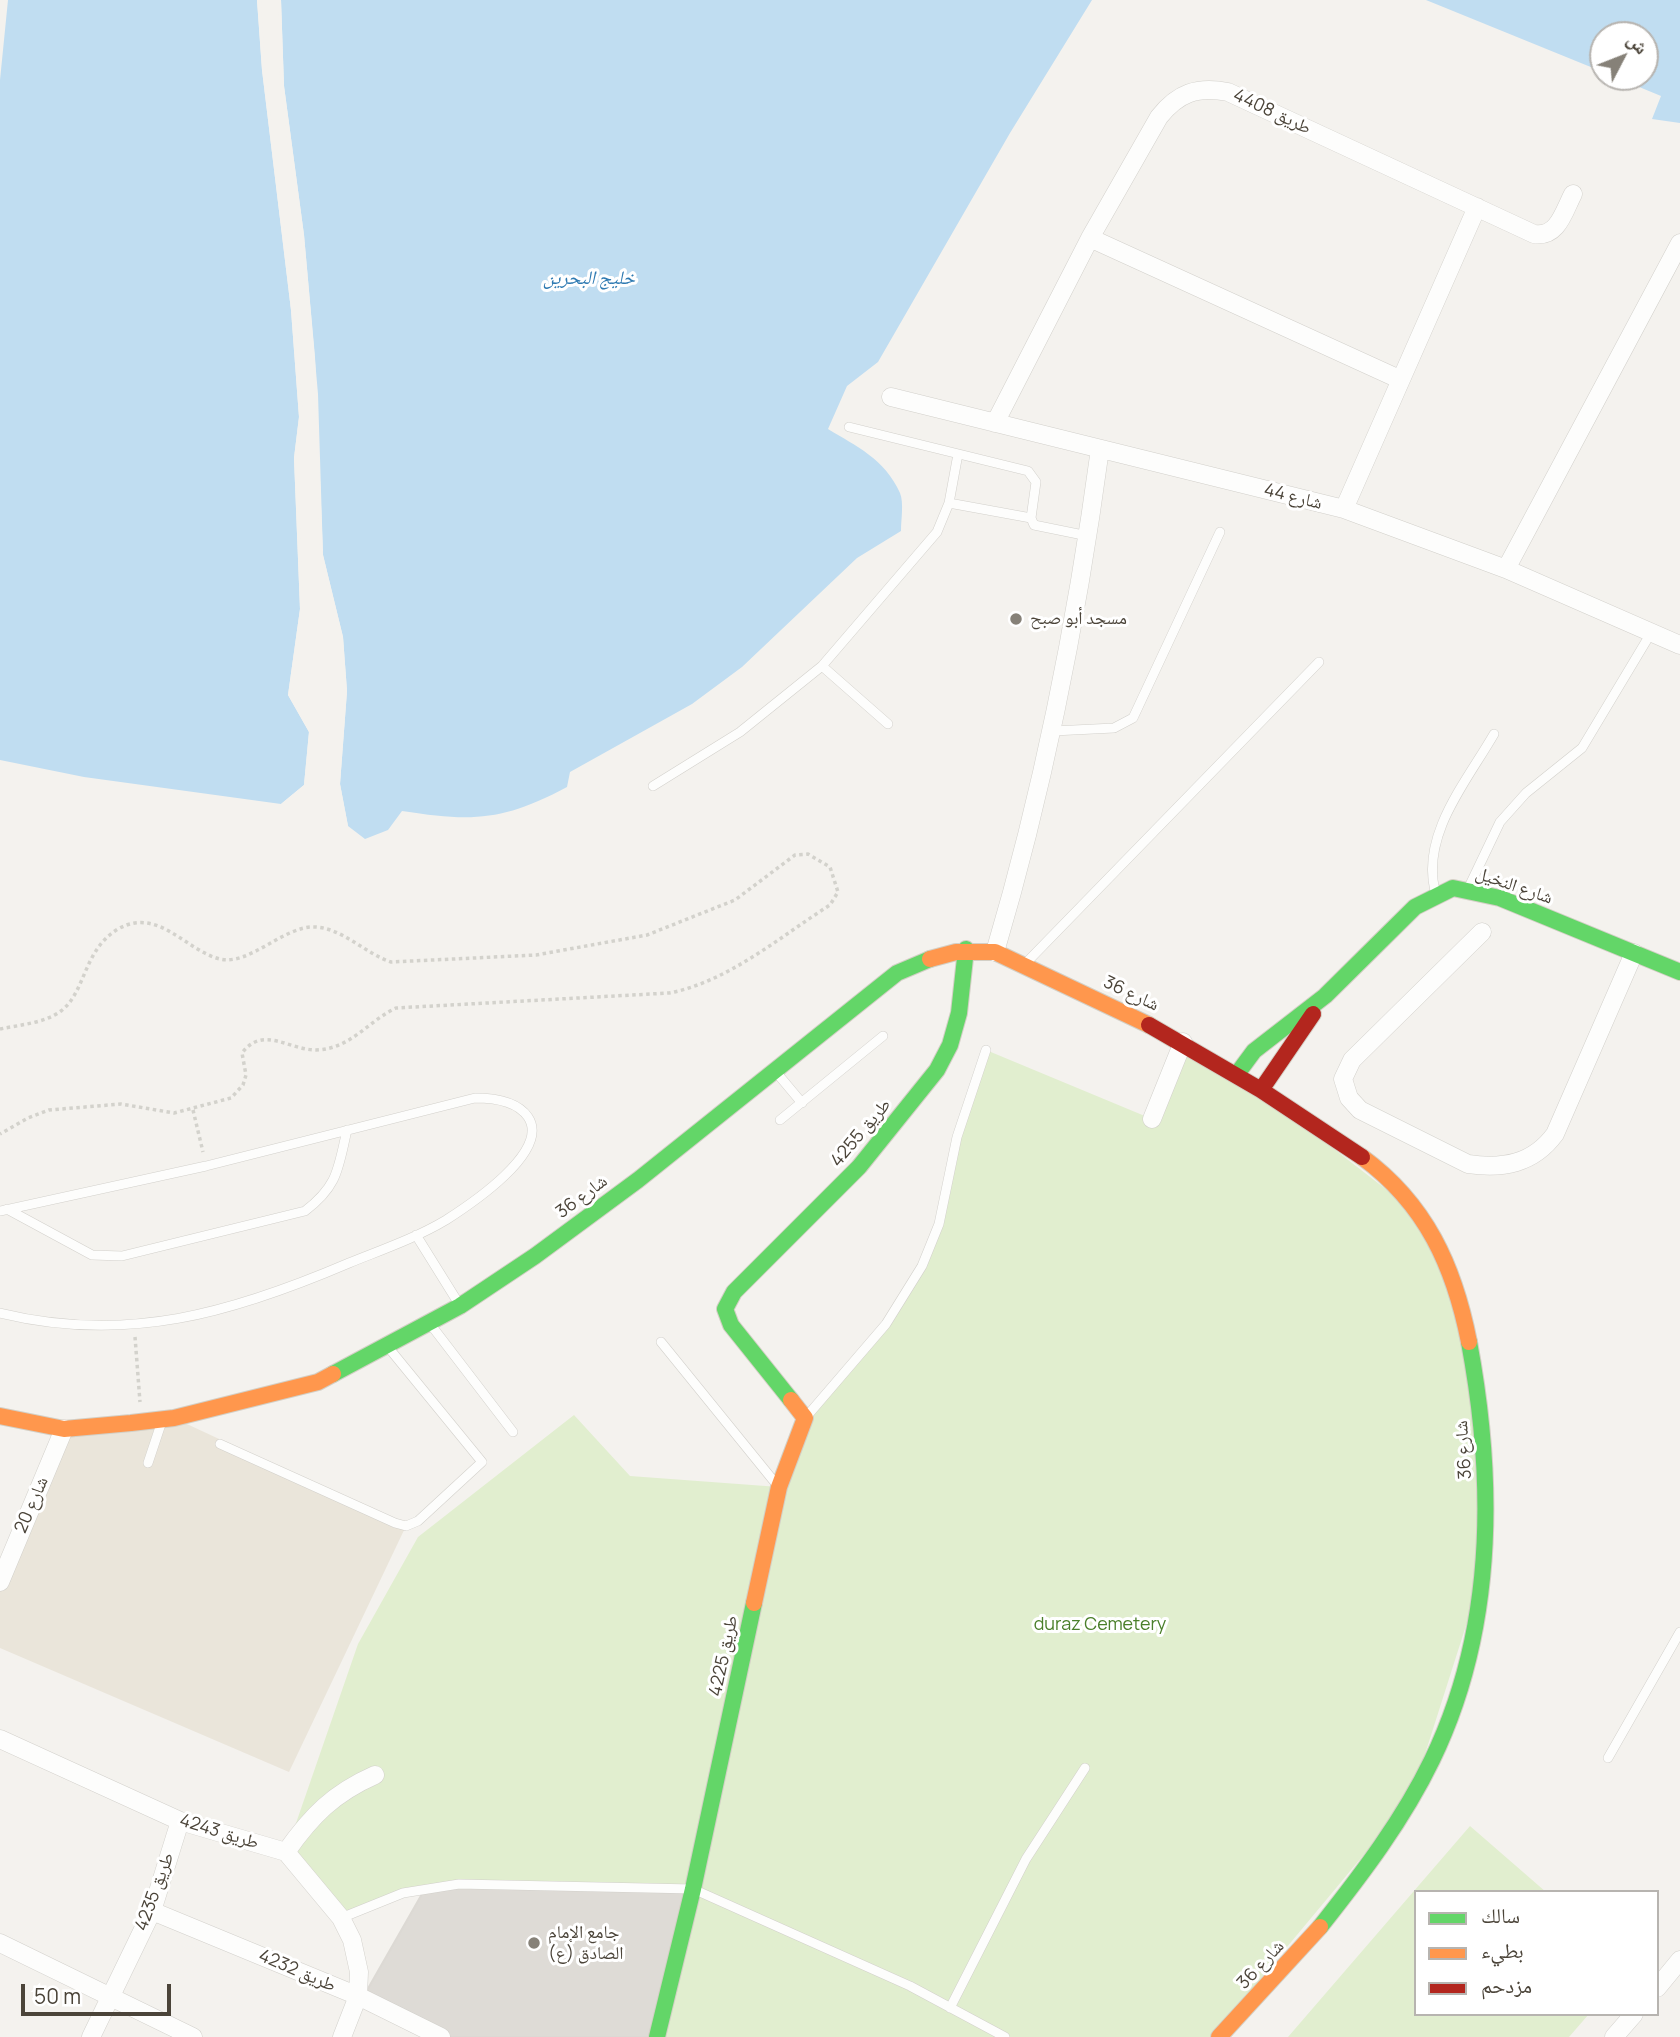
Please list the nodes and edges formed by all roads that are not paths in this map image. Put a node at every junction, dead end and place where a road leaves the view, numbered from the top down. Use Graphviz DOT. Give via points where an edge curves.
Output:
graph roads {
  1 [pos="1573,194"];
  2 [pos="1477,207"];
  3 [pos="1090,238"];
  4 [pos="1680,243"];
  5 [pos="1673,273"];
  6 [pos="1399,379"];
  7 [pos="891,397"];
  8 [pos="995,423"];
  9 [pos="849,427"];
  10 [pos="1100,449"];
  11 [pos="958,454"];
  12 [pos="949,503"];
  13 [pos="1343,509"];
  14 [pos="1031,518"];
  15 [pos="1220,532"];
  16 [pos="1088,536"];
  17 [pos="1506,569"];
  18 [pos="1651,633"];
  19 [pos="1680,645"];
  20 [pos="1319,662"];
  21 [pos="822,666"];
  22 [pos="888,724"];
  23 [pos="1053,731"];
  24 [pos="1494,734"];
  25 [pos="653,786"];
  26 [pos="1468,889"];
  27 [pos="1436,894"];
  28 [pos="1482,932"];
  29 [pos="966,949"];
  30 [pos="995,952"];
  31 [pos="1634,953"];
  32 [pos="1025,964"];
  33 [pos="1680,972"];
  34 [pos="1325,996"];
  35 [pos="883,1036"];
  36 [pos="1183,1042"];
  37 [pos="986,1050"];
  38 [pos="775,1070"];
  39 [pos="1237,1074"];
  40 [pos="1261,1090"];
  41 [pos="802,1103"];
  42 [pos="1152,1119"];
  43 [pos="780,1120"];
  44 [pos="347,1130"];
  45 [pos="4,1210"];
  46 [pos="416,1235"];
  47 [pos="460,1306"];
  48 [pos="0,1312"];
  49 [pos="429,1323"];
  50 [pos="662,1342"];
  51 [pos="388,1347"];
  52 [pos="0,1416"];
  53 [pos="805,1418"];
  54 [pos="163,1419"];
  55 [pos="64,1429"];
  56 [pos="513,1432"];
  57 [pos="220,1444"];
  58 [pos="148,1463"];
  59 [pos="779,1488"];
  60 [pos="0,1582"];
  61 [pos="1680,1632"];
  62 [pos="0,1739"];
  63 [pos="1608,1758"];
  64 [pos="1085,1768"];
  65 [pos="375,1776"];
  66 [pos="180,1821"];
  67 [pos="286,1852"];
  68 [pos="693,1889"];
  69 [pos="152,1911"];
  70 [pos="341,1918"];
  71 [pos="0,1943"];
  72 [pos="1680,1960"];
  73 [pos="1659,1986"];
  74 [pos="109,1996"];
  75 [pos="358,1996"];
  76 [pos="950,2008"];
  77 [pos="1632,2016"];
  78 [pos="91,2037"];
  79 [pos="193,2037"];
  80 [pos="342,2037"];
  81 [pos="441,2037"];
  82 [pos="657,2037"];
  83 [pos="1005,2037"];
  84 [pos="1219,2037"];
  85 [pos="1614,2037"];
  1 -- 2 [label="street, طريق 4408" via="1555,228 1546,234 1534,234"];
  2 -- 3 [label="street, طريق 4408" via="1228,92 1208,88 1188,91 1159,117"];
  2 -- 6 [label="street"];
  3 -- 6 [label="street"];
  3 -- 8 [label="street, طريق 4408"];
  4 -- 5 [label="street"];
  5 -- 17 [label="street"];
  6 -- 13 [label="street"];
  7 -- 8 [label="street, شارع 44"];
  8 -- 10 [label="street, شارع 44"];
  9 -- 11 [label="lane"];
  10 -- 13 [label="street, شارع 44"];
  10 -- 16 [label="street"];
  11 -- 12 [label="lane"];
  11 -- 14 [label="lane" via="1032,474 1036,482"];
  12 -- 14 [label="lane"];
  12 -- 21 [label="lane" via="928,545"];
  13 -- 17 [label="street, شارع 44"];
  14 -- 16 [label="lane" via="1037,526"];
  15 -- 23 [label="lane" via="1133,718 1114,728"];
  16 -- 23 [label="street"];
  17 -- 18 [label="street, شارع 44"];
  18 -- 19 [label="street, شارع 44"];
  18 -- 26 [label="lane" via="1582,748 1526,793 1500,822"];
  20 -- 32 [label="lane"];
  21 -- 22 [label="lane"];
  21 -- 25 [label="lane" via="740,732"];
  23 -- 30 [label="street"];
  24 -- 27 [label="lane" via="1438,830 1432,855"];
  26 -- 27 [label="street, شارع النخيل"];
  26 -- 31 [label="street, شارع النخيل"];
  27 -- 34 [label="street, شارع النخيل" via="1393,927"];
  28 -- 31 [label="street" via="1352,1060 1343,1079 1349,1098 1360,1110 1468,1164 1488,1167 1506,1167 1529,1157 1555,1134"];
  29 -- 30 [label="street, شارع 36"];
  29 -- 38 [label="street, شارع 36" via="939,954 897,973"];
  29 -- 53 [label="street, طريق 4255" via="959,1013 937,1070 859,1167 734,1292 725,1309 731,1325"];
  30 -- 32 [label="street, شارع 36"];
  31 -- 33 [label="street, شارع النخيل"];
  32 -- 36 [label="street, شارع 36"];
  34 -- 39 [label="street, شارع النخيل" via="1265,1041"];
  34 -- 40 [label="street, شارع النخيل"];
  35 -- 41 [label="lane"];
  36 -- 39 [label="street, شارع 36"];
  36 -- 42 [label="street"];
  37 -- 53 [label="lane" via="957,1137 939,1224 922,1266 886,1324"];
  38 -- 41 [label="lane"];
  38 -- 47 [label="street, شارع 36" via="617,1195"];
  39 -- 40 [label="street, شارع 36"];
  40 -- 84 [label="street, شارع 36" via="1370,1161 1427,1221 1444,1255 1455,1280 1482,1417 1485,1566 1473,1644 1450,1718 1411,1798 1304,1947"];
  41 -- 43 [label="lane"];
  44 -- 45 [label="lane"];
  44 -- 45 [label="lane" via="337,1174 326,1195 305,1211 122,1256 92,1255"];
  44 -- 46 [label="lane" via="475,1098 514,1105 525,1112 533,1138 523,1157 471,1203"];
  46 -- 47 [label="lane"];
  46 -- 48 [label="lane" via="279,1293 196,1317 74,1326"];
  47 -- 49 [label="street, شارع 36"];
  49 -- 51 [label="street, شارع 36"];
  49 -- 56 [label="lane"];
  50 -- 59 [label="lane"];
  51 -- 54 [label="street, شارع 36" via="318,1382"];
  51 -- 57 [label="lane" via="482,1462 418,1521 406,1526 395,1523"];
  52 -- 55 [label="street, شارع 36"];
  53 -- 59 [label="street, طريق 4225"];
  54 -- 55 [label="street, شارع 36"];
  54 -- 58 [label="lane"];
  55 -- 60 [label="street, شارع 20"];
  59 -- 68 [label="street, طريق 4225"];
  61 -- 63 [label="lane"];
  62 -- 66 [label="street, طريق 4243"];
  64 -- 76 [label="lane" via="1026,1859"];
  65 -- 67 [label="street" via="325,1803"];
  66 -- 67 [label="street, طريق 4243"];
  66 -- 69 [label="street, طريق 4235"];
  67 -- 70 [label="street"];
  68 -- 70 [label="lane" via="459,1884 403,1893"];
  68 -- 76 [label="lane" via="838,1952"];
  68 -- 82 [label="street, طريق 4225"];
  69 -- 74 [label="street, طريق 4235"];
  69 -- 75 [label="street, طريق 4232"];
  70 -- 75 [label="street" via="359,1972"];
  71 -- 74 [label="street"];
  72 -- 73 [label="street"];
  74 -- 78 [label="street, طريق 4235"];
  74 -- 79 [label="street"];
  75 -- 80 [label="street"];
  75 -- 81 [label="street, طريق 4232"];
  76 -- 83 [label="lane"];
  77 -- 85 [label="street"];
}
